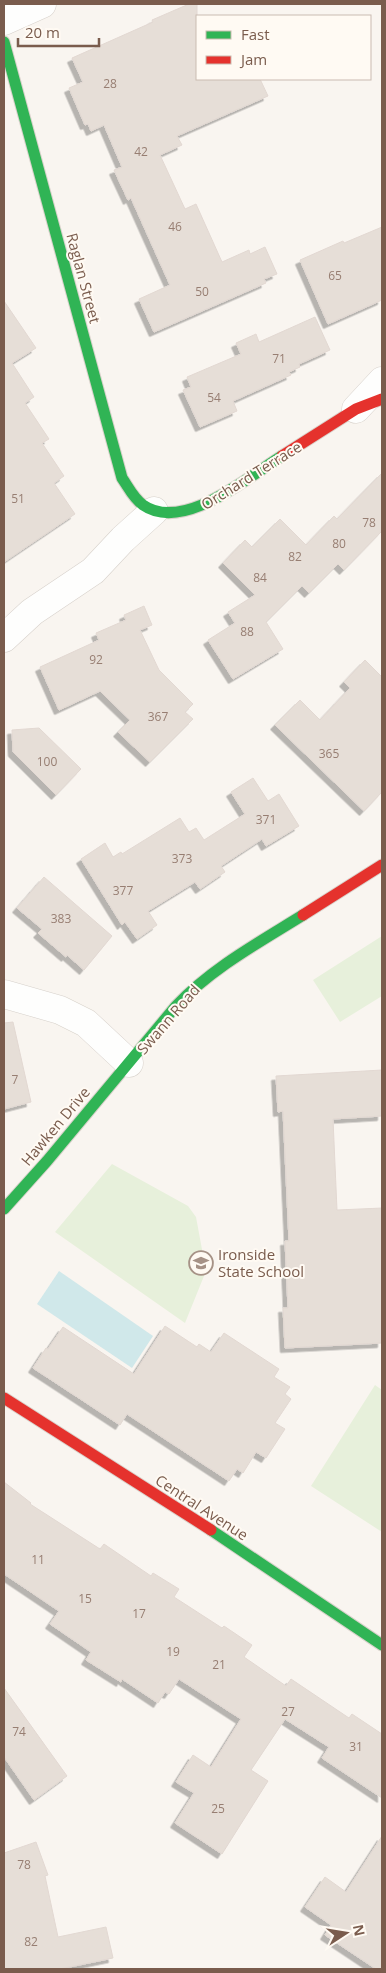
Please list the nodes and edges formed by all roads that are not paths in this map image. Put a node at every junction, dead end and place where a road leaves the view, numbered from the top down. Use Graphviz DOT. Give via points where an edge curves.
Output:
graph roads {
  1 [pos="42,4"];
  2 [pos="4,21"];
  3 [pos="4,42"];
  4 [pos="382,381"];
  5 [pos="382,399"];
  6 [pos="356,409"];
  7 [pos="154,511"];
  8 [pos="4,638"];
  9 [pos="382,865"];
  10 [pos="4,994"];
  11 [pos="129,1063"];
  12 [pos="4,1209"];
  13 [pos="4,1398"];
  14 [pos="382,1645"];
  1 -- 2 [label="street"];
  3 -- 7 [label="street, Raglan Street" via="122,478 135,498"];
  4 -- 6 [label="street, Orchard Terrace"];
  5 -- 6 [label="street, Orchard Terrace"];
  6 -- 7 [label="street, Orchard Terrace" via="208,503 190,512"];
  7 -- 8 [label="street" via="93,571 32,612"];
  9 -- 11 [label="street, Swann Road" via="218,968 176,1006"];
  10 -- 11 [label="street, Swann Road" via="60,1010 86,1023"];
  11 -- 12 [label="street, Hawken Drive"];
  13 -- 14 [label="street, Central Avenue" via="217,1534"];
}
